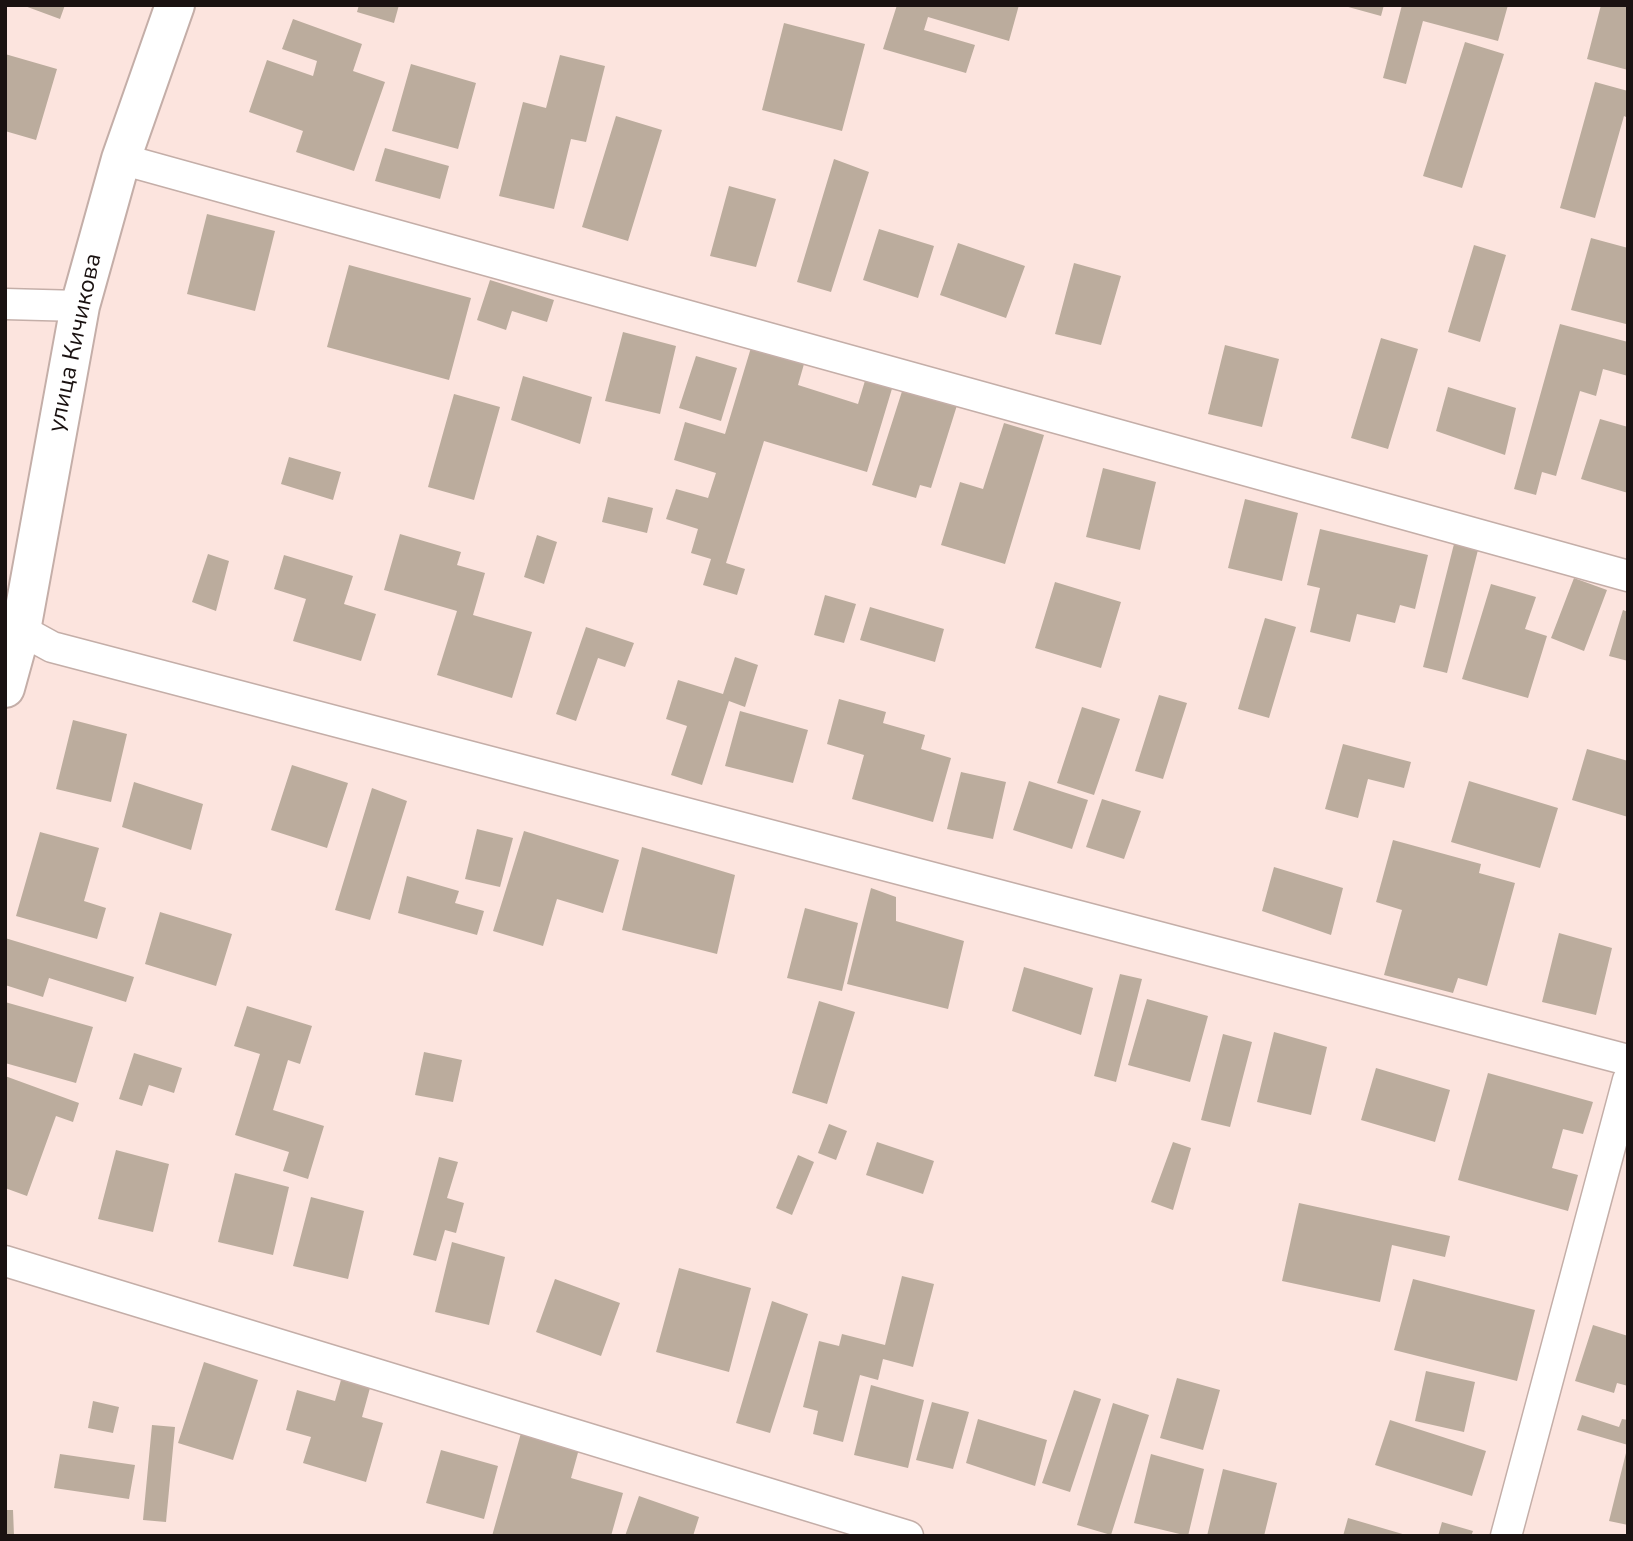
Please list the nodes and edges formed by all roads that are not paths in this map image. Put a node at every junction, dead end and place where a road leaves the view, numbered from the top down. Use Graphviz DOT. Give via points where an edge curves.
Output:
graph roads {
  1 [pos="175,5"];
  2 [pos="121,159"];
  3 [pos="5,304"];
  4 [pos="80,306"];
  5 [pos="1628,576"];
  6 [pos="21,630"];
  7 [pos="5,688"];
  8 [pos="1628,1060"];
  9 [pos="1628,1080"];
  10 [pos="5,1261"];
  11 [pos="908,1536"];
  12 [pos="1506,1536"];
  1 -- 2 [label="street, улица Кичикова"];
  2 -- 4 [label="street, улица Кичикова"];
  2 -- 5 [label="street"];
  3 -- 4 [label="street"];
  4 -- 6 [label="street, улица Кичикова"];
  6 -- 7 [label="street, улица Кичикова"];
  6 -- 8 [label="street" via="65,651"];
  9 -- 12 [label="street"];
  10 -- 11 [label="street"];
}
